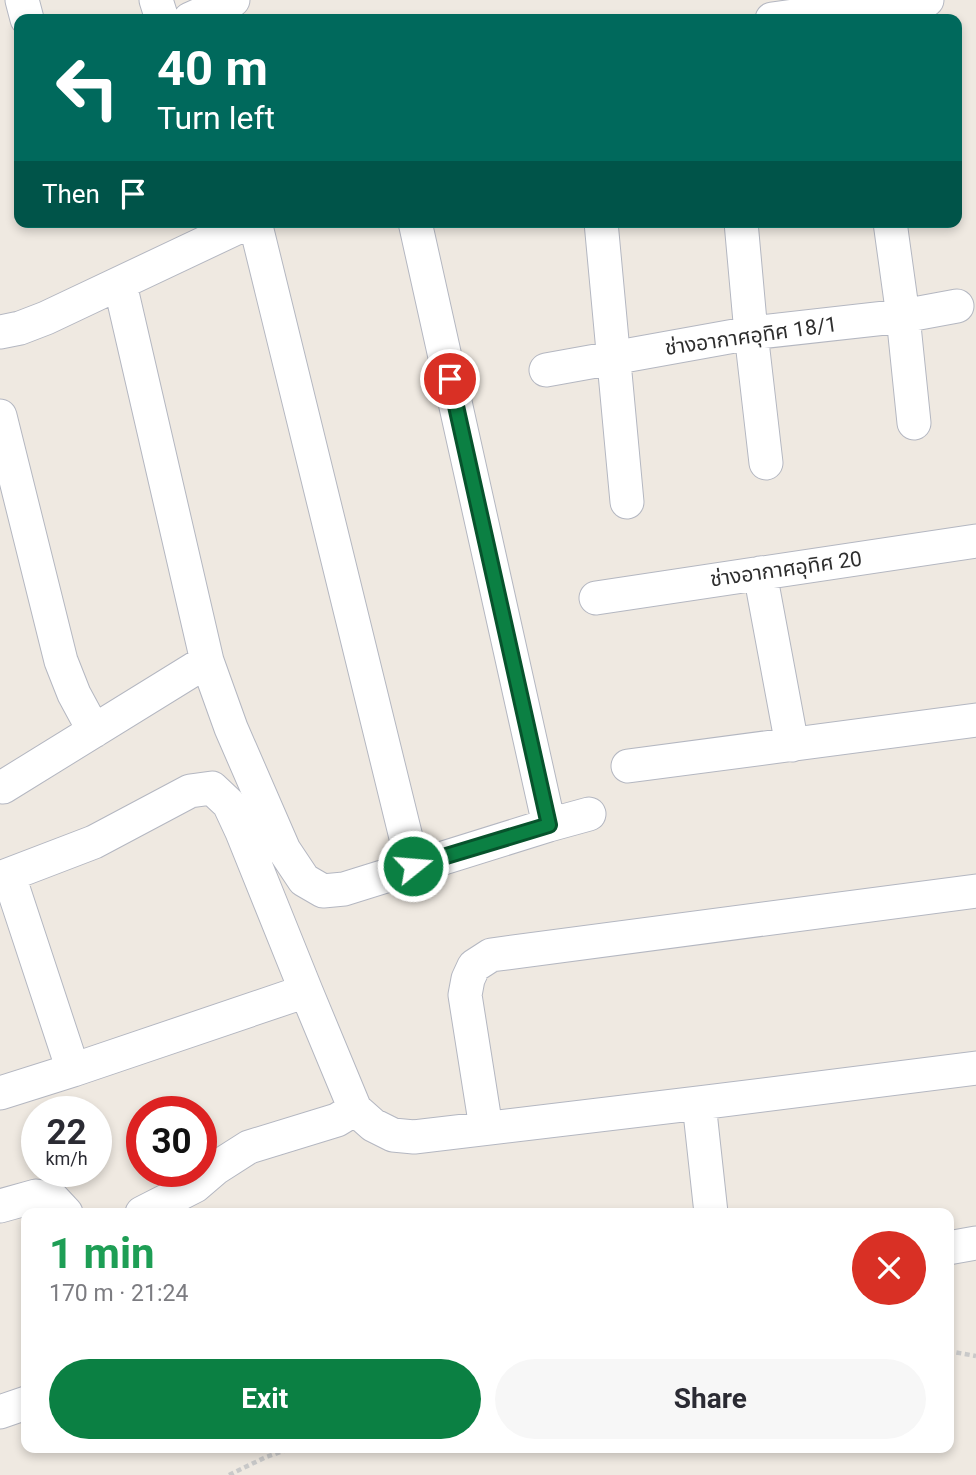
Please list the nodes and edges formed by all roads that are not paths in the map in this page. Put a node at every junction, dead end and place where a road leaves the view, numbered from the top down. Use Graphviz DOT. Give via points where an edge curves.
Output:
graph roads {
  1 [pos="233,0"];
  2 [pos="927,0"];
  3 [pos="862,3"];
  4 [pos="201,14"];
  5 [pos="800,14"];
  6 [pos="236,228"];
  7 [pos="256,228"];
  8 [pos="416,228"];
  9 [pos="602,228"];
  10 [pos="742,228"];
  11 [pos="891,228"];
  12 [pos="120,285"];
  13 [pos="957,306"];
  14 [pos="902,316"];
  15 [pos="0,332"];
  16 [pos="751,334"];
  17 [pos="614,358"];
  18 [pos="546,370"];
  19 [pos="0,416"];
  20 [pos="914,423"];
  21 [pos="766,463"];
  22 [pos="626,502"];
  23 [pos="976,541"];
  24 [pos="760,573"];
  25 [pos="596,597"];
  26 [pos="207,661"];
  27 [pos="976,720"];
  28 [pos="94,731"];
  29 [pos="792,745"];
  30 [pos="628,766"];
  31 [pos="0,786"];
  32 [pos="589,814"];
  33 [pos="549,825"];
  34 [pos="413,866"];
  35 [pos="5,877"];
  36 [pos="976,891"];
  37 [pos="306,991"];
  38 [pos="976,1068"];
  39 [pos="73,1070"];
  40 [pos="0,1093"];
  41 [pos="699,1103"];
  42 [pos="355,1109"];
  43 [pos="486,1128"];
  44 [pos="0,1206"];
  45 [pos="61,1208"];
  46 [pos="152,1208"];
  47 [pos="710,1208"];
  48 [pos="976,1243"];
  49 [pos="954,1247"];
  50 [pos="21,1404"];
  51 [pos="0,1412"];
  1 -- 4 [label="street"];
  2 -- 3 [label="street"];
  3 -- 5 [label="street"];
  6 -- 12 [label="street"];
  7 -- 34 [label="street"];
  8 -- 33 [label="street"];
  9 -- 17 [label="street"];
  10 -- 16 [label="street"];
  11 -- 14 [label="street"];
  12 -- 15 [label="street" via="47,318"];
  12 -- 26 [label="street"];
  13 -- 14 [label="street, ช่างอากาศอุทิศ 18/1"];
  14 -- 16 [label="street, ช่างอากาศอุทิศ 18/1"];
  14 -- 20 [label="street"];
  16 -- 17 [label="street, ช่างอากาศอุทิศ 18/1"];
  16 -- 21 [label="street"];
  17 -- 18 [label="street, ช่างอากาศอุทิศ 18/1"];
  17 -- 22 [label="street"];
  19 -- 28 [label="street" via="61,661"];
  23 -- 24 [label="street, ช่างอากาศอุทิศ 20"];
  24 -- 25 [label="street, ช่างอากาศอุทิศ 20"];
  24 -- 29 [label="street"];
  26 -- 28 [label="street"];
  26 -- 34 [label="street" via="284,850 304,880 323,891 344,889"];
  27 -- 29 [label="street"];
  28 -- 31 [label="street"];
  29 -- 30 [label="street"];
  32 -- 33 [label="street"];
  33 -- 34 [label="street"];
  35 -- 37 [label="street" via="94,842 190,791 212,788 229,804 242,832"];
  35 -- 39 [label="street"];
  36 -- 43 [label="street" via="491,956 474,966 465,995"];
  37 -- 39 [label="street"];
  37 -- 42 [label="street"];
  38 -- 41 [label="street"];
  39 -- 40 [label="street"];
  41 -- 43 [label="street"];
  41 -- 47 [label="street"];
  42 -- 43 [label="street" via="393,1135 414,1137"];
  42 -- 46 [label="street" via="337,1120 249,1147 195,1186"];
  44 -- 45 [label="street" via="36,1196 52,1198"];
  48 -- 49 [label="street"];
  50 -- 51 [label="street"];
}
